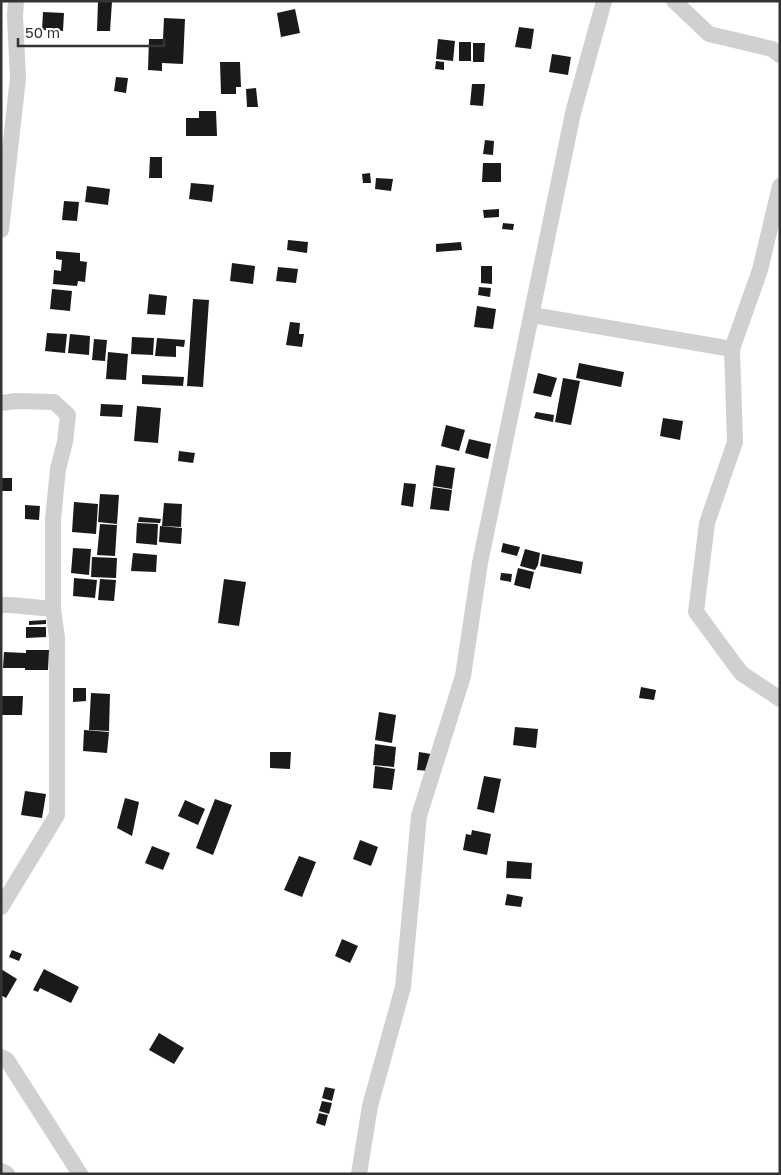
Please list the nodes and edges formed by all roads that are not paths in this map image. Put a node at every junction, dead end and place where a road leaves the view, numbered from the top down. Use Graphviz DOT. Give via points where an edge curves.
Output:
graph roads {
  1 [pos="16,1"];
  2 [pos="604,1"];
  3 [pos="674,1"];
  4 [pos="780,54"];
  5 [pos="780,186"];
  6 [pos="1,230"];
  7 [pos="532,315"];
  8 [pos="732,349"];
  9 [pos="1,403"];
  10 [pos="1,605"];
  11 [pos="53,609"];
  12 [pos="780,699"];
  13 [pos="1,907"];
  14 [pos="1,1057"];
  15 [pos="1,1171"];
  16 [pos="7,1174"];
  17 [pos="80,1174"];
  18 [pos="359,1174"];
  1 -- 6 [label="street" via="18,78"];
  2 -- 7 [label="street" via="573,113"];
  3 -- 4 [label="street" via="709,34 772,49"];
  5 -- 8 [label="street" via="760,270"];
  7 -- 8 [label="street"];
  7 -- 18 [label="street" via="480,563 463,676 419,816 403,987 370,1106"];
  8 -- 12 [label="street" via="735,442 707,524 696,612 741,673"];
  9 -- 11 [label="street" via="54,402 68,415 53,519"];
  10 -- 11 [label="street"];
  11 -- 13 [label="street" via="57,638 57,815"];
  14 -- 17 [label="street" via="7,1060"];
  15 -- 16 [label="street"];
}
